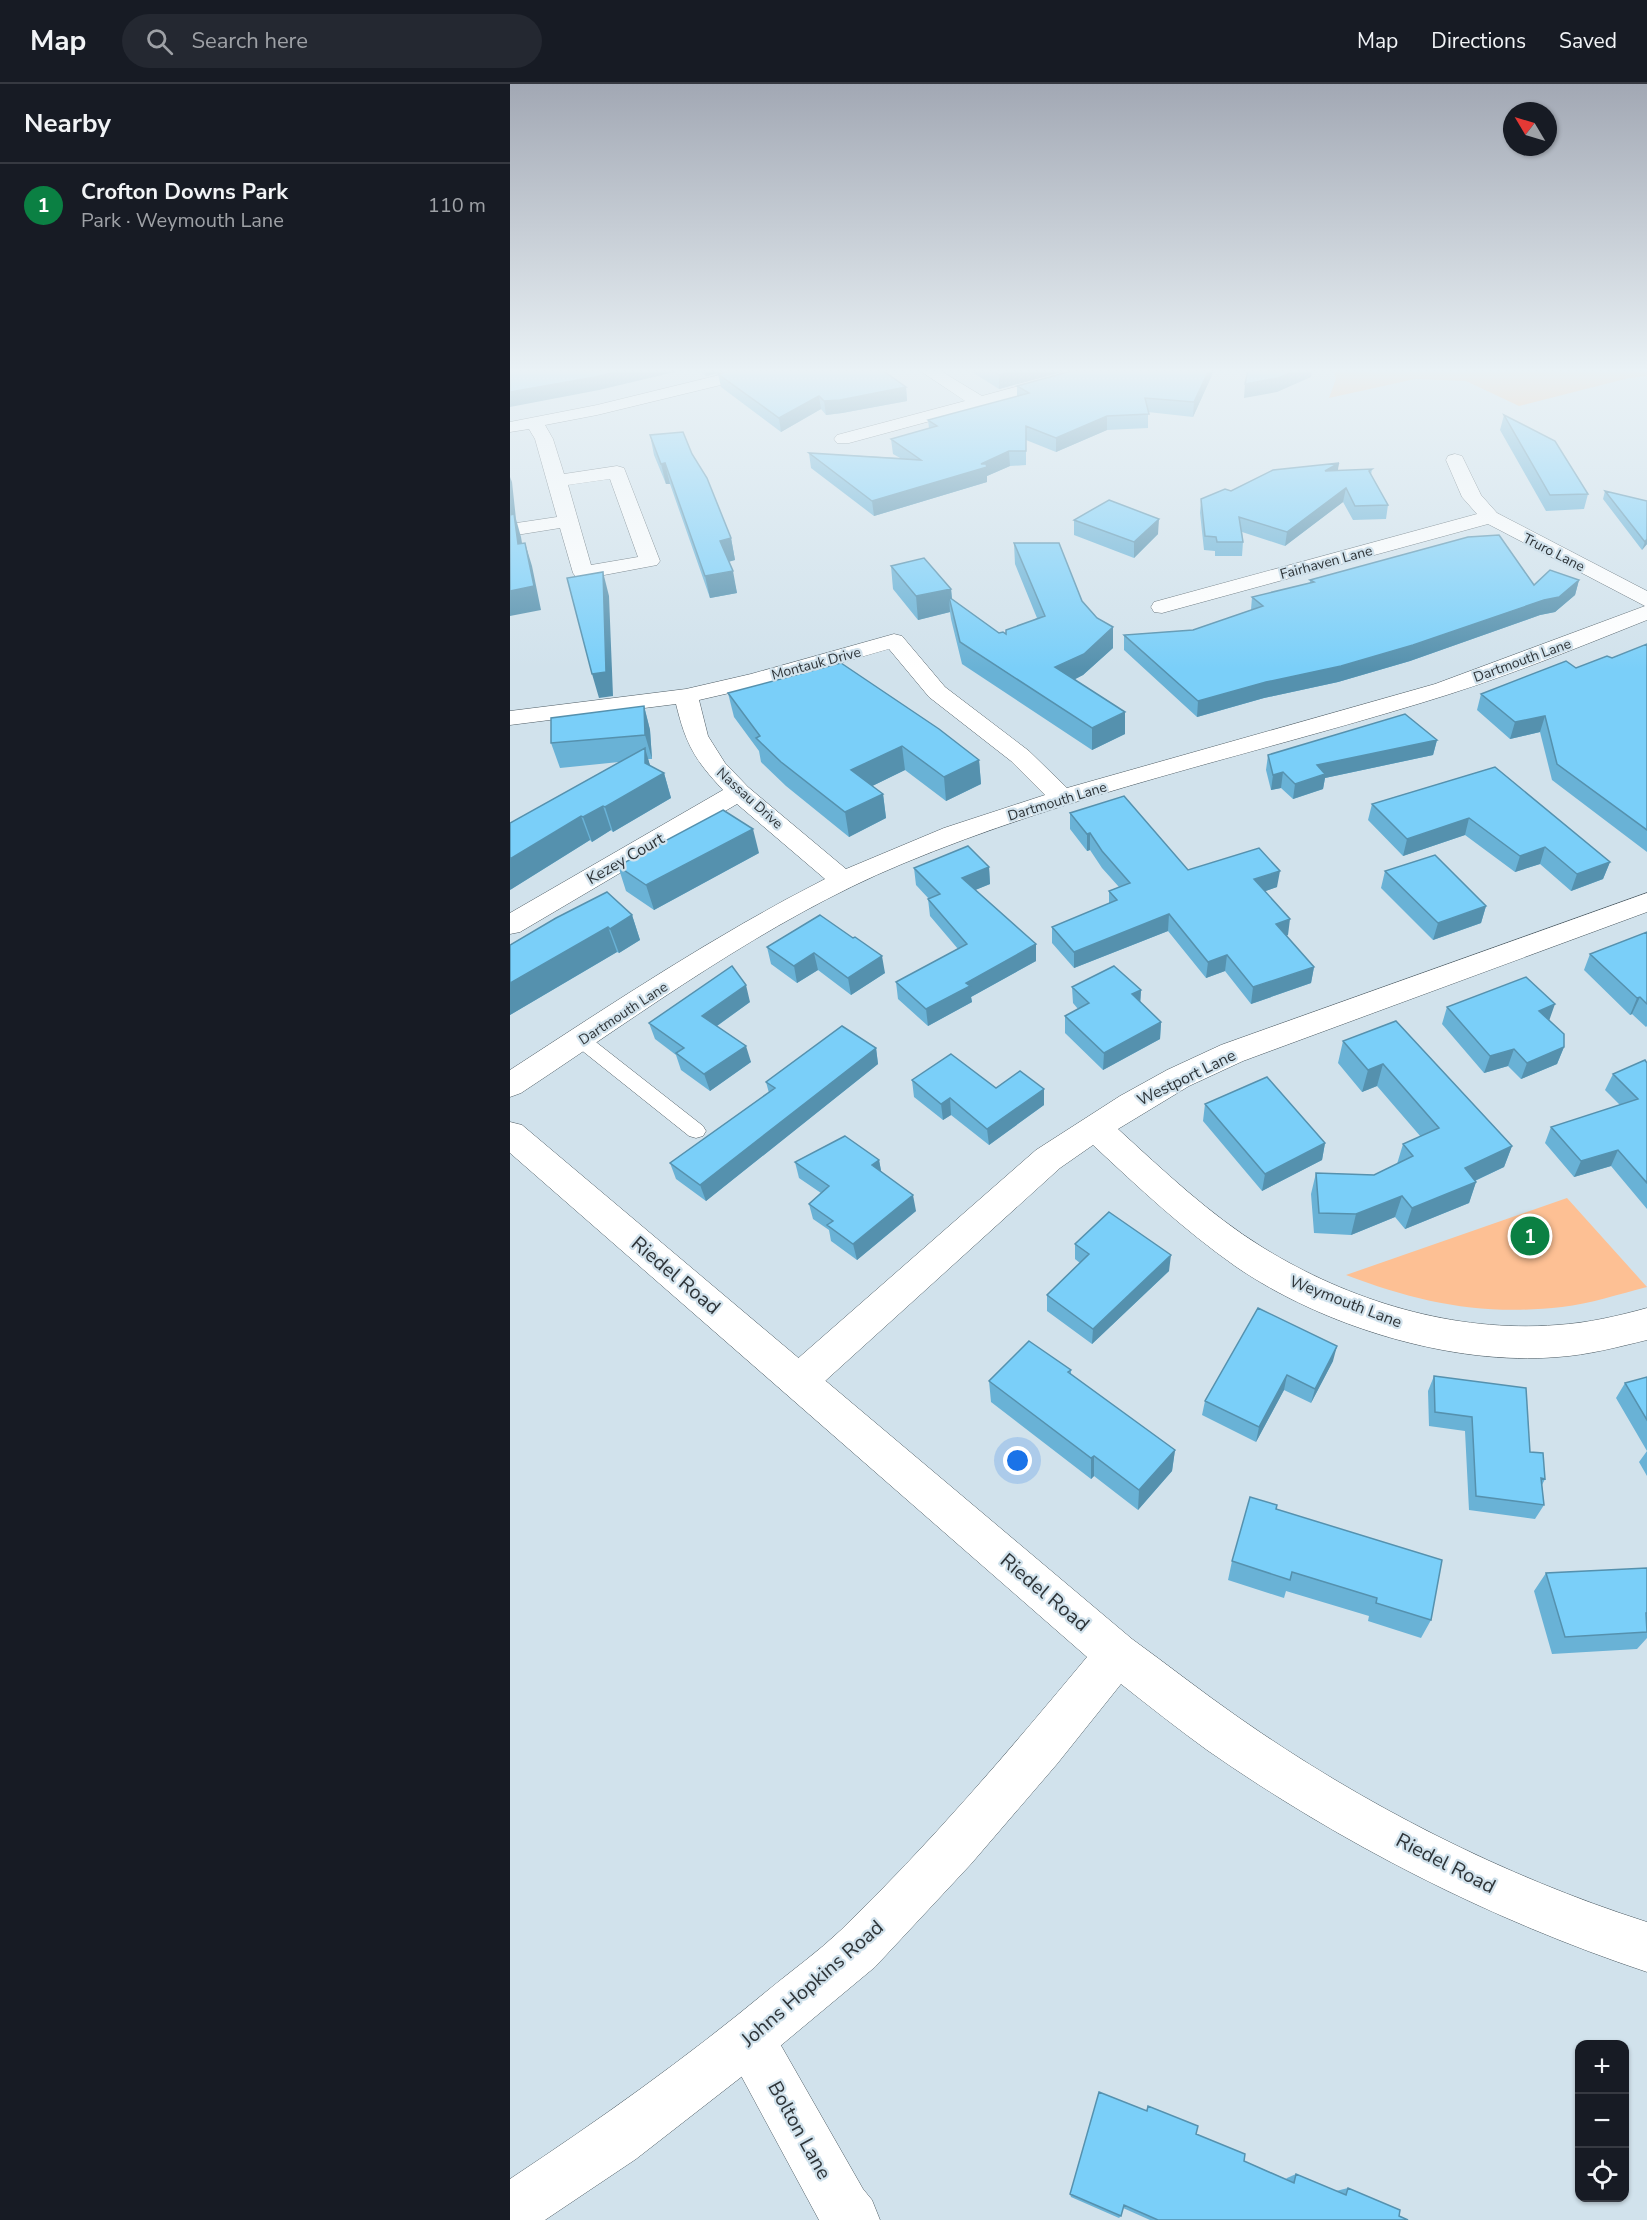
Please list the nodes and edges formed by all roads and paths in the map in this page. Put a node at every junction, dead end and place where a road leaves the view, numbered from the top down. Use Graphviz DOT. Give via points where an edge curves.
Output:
graph roads {
  1 [pos="553,470"];
  2 [pos="1459,470"];
  3 [pos="557,481"];
  4 [pos="1490,517"];
  5 [pos="568,520"];
  6 [pos="510,530"];
  7 [pos="1647,600"];
  8 [pos="1162,607"];
  9 [pos="1647,612"];
  10 [pos="686,696"];
  11 [pos="510,718"];
  12 [pos="739,792"];
  13 [pos="1063,799"];
  14 [pos="844,881"];
  15 [pos="1647,902"];
  16 [pos="510,925"];
  17 [pos="581,1040"];
  18 [pos="510,1085"];
  19 [pos="1094,1128"];
  20 [pos="696,1131"];
  21 [pos="510,1134"];
  22 [pos="1647,1324"];
  23 [pos="800,1380"];
  24 [pos="1118,1654"];
  25 [pos="1647,1947"];
  26 [pos="749,2039"];
  27 [pos="510,2211"];
  28 [pos="852,2220"];
  1 -- 3 [label="street"];
  2 -- 4 [label="street, Truro Lane" via="1472,497"];
  3 -- 5 [label="street"];
  3 -- 5 [label="street" via="617,472 650,561 583,573"];
  4 -- 7 [label="street, Truro Lane"];
  4 -- 8 [label="street, Fairhaven Lane"];
  5 -- 6 [label="street"];
  9 -- 13 [label="street, Dartmouth Lane" via="1469,680"];
  10 -- 11 [label="street, Montauk Drive"];
  10 -- 12 [label="street, Nassau Drive" via="704,752"];
  10 -- 13 [label="street, Montauk Drive" via="894,642 937,692 1020,756"];
  12 -- 14 [label="street, Nassau Drive"];
  12 -- 16 [label="street, Kezey Court"];
  13 -- 14 [label="street, Dartmouth Lane" via="953,835"];
  14 -- 17 [label="street, Dartmouth Lane" via="748,932"];
  15 -- 19 [label="street, Westport Lane" via="1232,1053 1178,1078"];
  17 -- 18 [label="street, Dartmouth Lane"];
  17 -- 20 [label="lane"];
  19 -- 22 [label="street, Weymouth Lane" via="1213,1232 1248,1256 1289,1280 1385,1320 1440,1334 1545,1342 1605,1335"];
  19 -- 23 [label="street, Westport Lane" via="1048,1159"];
  21 -- 23 [label="street, Riedel Road"];
  23 -- 24 [label="street, Riedel Road"];
  24 -- 25 [label="street, Riedel Road" via="1223,1734 1336,1806 1462,1875"];
  24 -- 26 [label="street, Johns Hopkins Road" via="954,1847 857,1949"];
  26 -- 27 [label="street, Johns Hopkins Road" via="617,2140"];
  26 -- 28 [label="street, Bolton Lane"];
}
